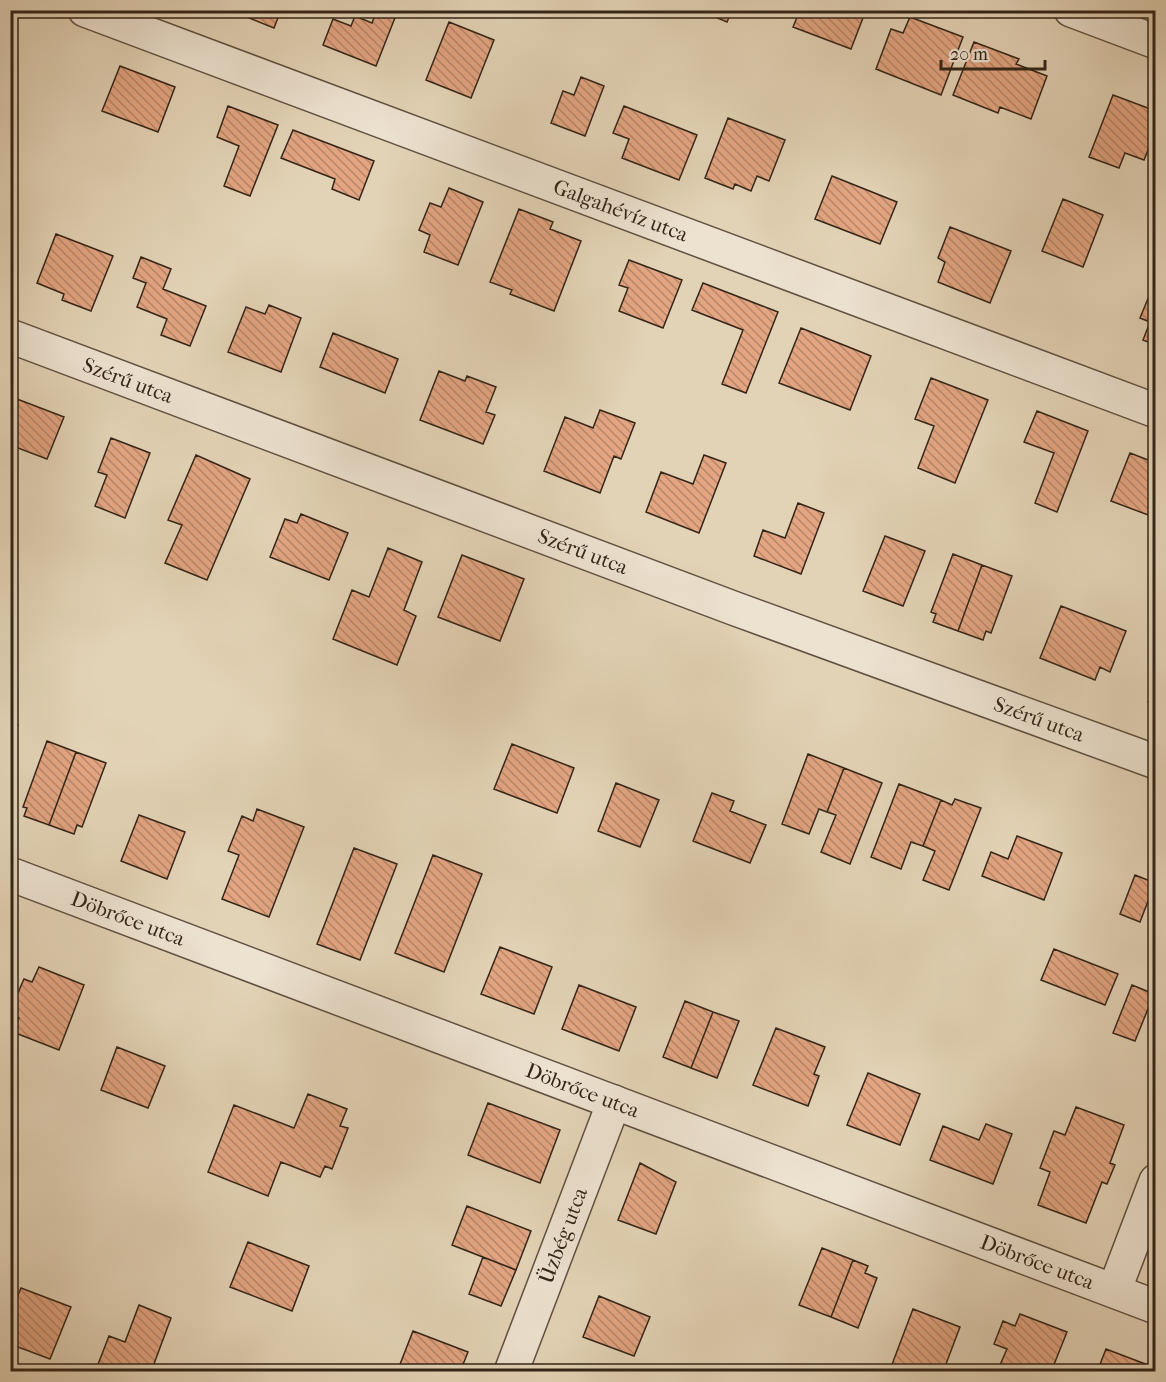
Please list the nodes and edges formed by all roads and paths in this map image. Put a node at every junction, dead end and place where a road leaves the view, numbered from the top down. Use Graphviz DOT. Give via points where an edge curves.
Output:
graph roads {
  1 [pos="85,10"];
  2 [pos="1071,10"];
  3 [pos="1155,42"];
  4 [pos="10,336"];
  5 [pos="1155,411"];
  6 [pos="1155,762"];
  7 [pos="10,874"];
  8 [pos="614,1102"];
  9 [pos="1155,1181"];
  10 [pos="1114,1291"];
  11 [pos="1155,1307"];
  12 [pos="511,1371"];
  1 -- 5 [label="street, Galgahévíz utca"];
  2 -- 3 [label="street"];
  4 -- 6 [label="street, Szérű utca"];
  7 -- 8 [label="street, Döbrőce utca"];
  8 -- 10 [label="street, Döbrőce utca"];
  8 -- 12 [label="street, Üzbég utca"];
  9 -- 10 [label="street"];
  10 -- 11 [label="street, Döbrőce utca"];
}
